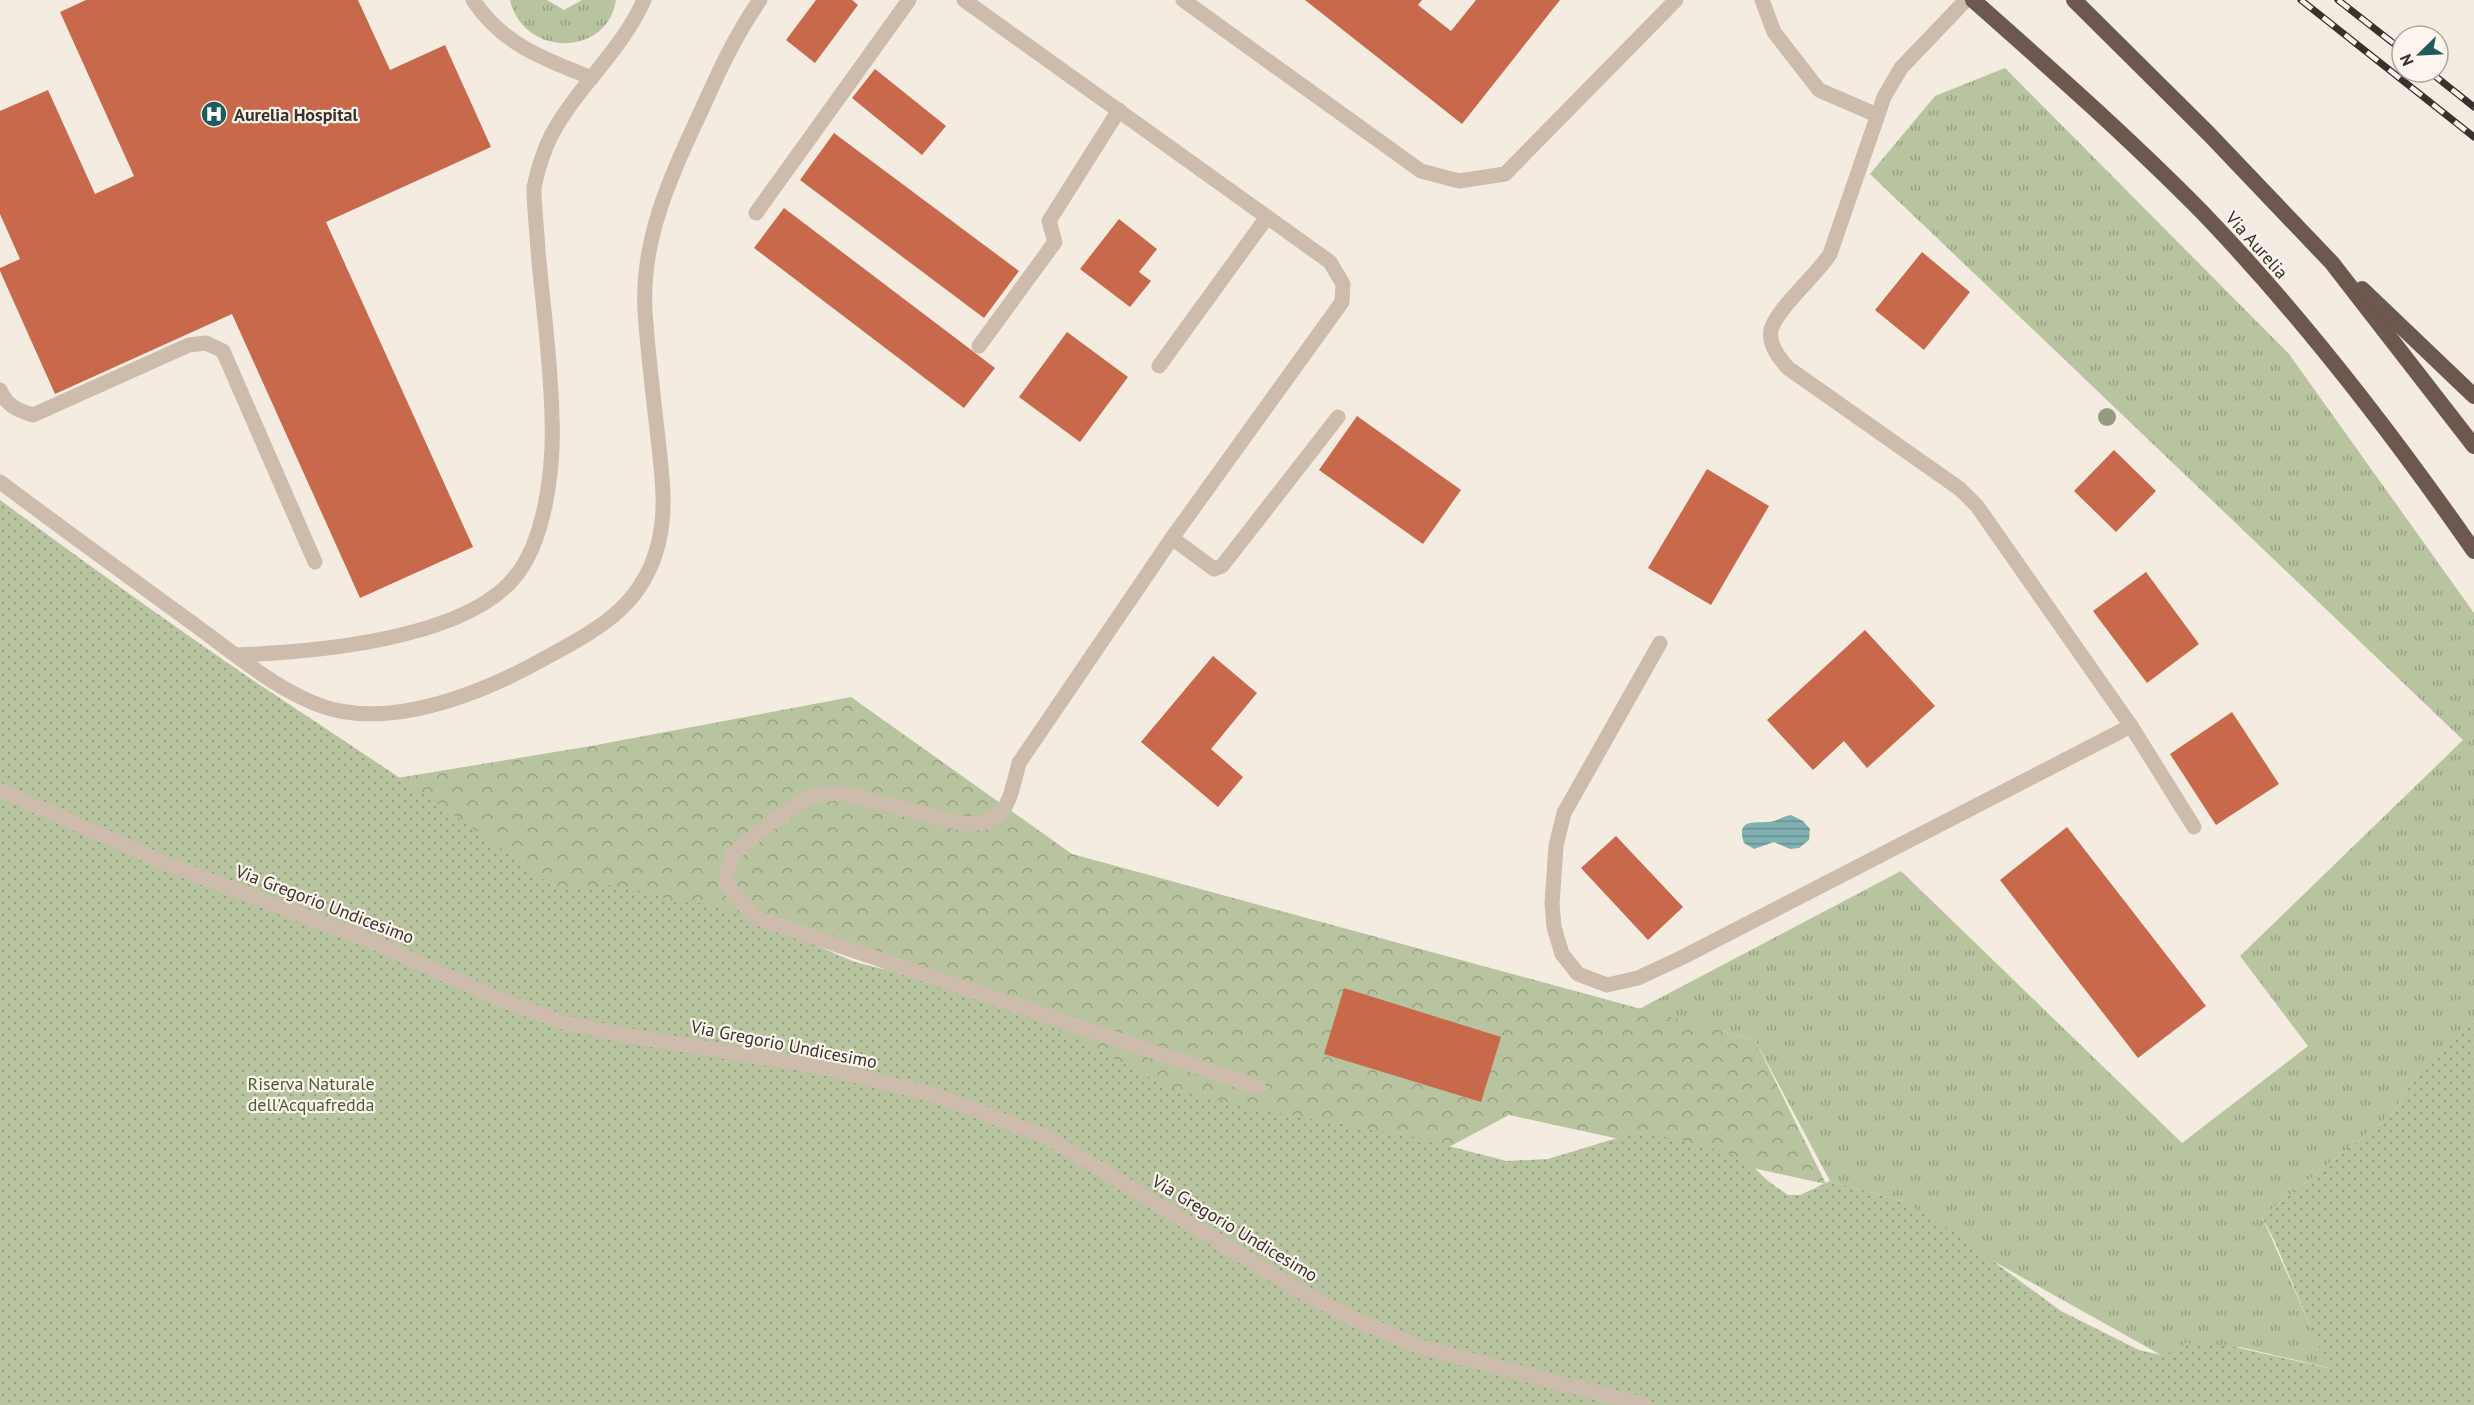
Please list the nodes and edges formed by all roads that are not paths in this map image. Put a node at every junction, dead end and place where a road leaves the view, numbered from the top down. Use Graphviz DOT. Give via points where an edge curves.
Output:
graph roads {
  1 [pos="473,0"];
  2 [pos="644,0"];
  3 [pos="760,0"];
  4 [pos="909,0"];
  5 [pos="964,0"];
  6 [pos="1183,0"];
  7 [pos="1676,0"];
  8 [pos="1762,0"];
  9 [pos="1966,0"];
  10 [pos="1973,0"];
  11 [pos="2074,0"];
  12 [pos="592,78"];
  13 [pos="1119,110"];
  14 [pos="1877,115"];
  15 [pos="756,213"];
  16 [pos="1267,217"];
  17 [pos="2332,263"];
  18 [pos="979,346"];
  19 [pos="1159,366"];
  20 [pos="0,390"];
  21 [pos="2474,396"];
  22 [pos="1338,417"];
  23 [pos="2474,446"];
  24 [pos="0,482"];
  25 [pos="1172,538"];
  26 [pos="2474,551"];
  27 [pos="315,562"];
  28 [pos="1660,643"];
  29 [pos="237,655"];
  30 [pos="2131,726"];
  31 [pos="0,790"];
  32 [pos="2194,827"];
  33 [pos="1258,1087"];
  34 [pos="1645,1405"];
  1 -- 12 [label="street" via="498,31 515,44"];
  2 -- 12 [label="street" via="630,28"];
  3 -- 29 [label="street" via="724,60 664,193 647,253 645,312 664,499 654,561 637,592 614,617 511,676 456,698 386,713 344,712 309,701"];
  4 -- 15 [label="street"];
  5 -- 13 [label="street"];
  6 -- 7 [label="street" via="1422,171 1459,181 1505,174"];
  8 -- 14 [label="street" via="1774,32 1820,90"];
  9 -- 14 [label="street" via="1901,68"];
  10 -- 26 [label="highway, Via Aurelia" via="2109,121 2204,214 2354,388"];
  11 -- 17 [label="highway"];
  12 -- 29 [label="street" via="552,136 534,187 552,418 551,472 537,531 516,576 480,607 414,632 314,650"];
  13 -- 16 [label="street"];
  13 -- 18 [label="street" via="1049,221 1055,242"];
  14 -- 30 [label="street" via="1830,254 1776,320 1771,331 1773,346 1788,368 1960,489 1977,506"];
  16 -- 19 [label="street"];
  16 -- 25 [label="street" via="1330,262 1343,284 1342,302"];
  17 -- 21 [label="highway"];
  17 -- 23 [label="highway"];
  20 -- 27 [label="street" via="4,400 17,410 33,414 189,345 206,343 223,351"];
  22 -- 25 [label="street" via="1222,566 1214,569"];
  24 -- 29 [label="street"];
  25 -- 33 [label="street" via="1019,763 1008,802 995,819 960,823 841,793 812,795 732,855 724,880 757,918"];
  28 -- 30 [label="street" via="1564,813 1556,846 1552,903 1562,954 1578,974 1607,985 1638,978 1681,958"];
  30 -- 32 [label="street"];
  31 -- 34 [label="street, Via Gregorio Undicesimo" via="167,864 373,942 501,1000 563,1022 817,1066 935,1095 1047,1137 1295,1288 1365,1324 1420,1347"];
}
